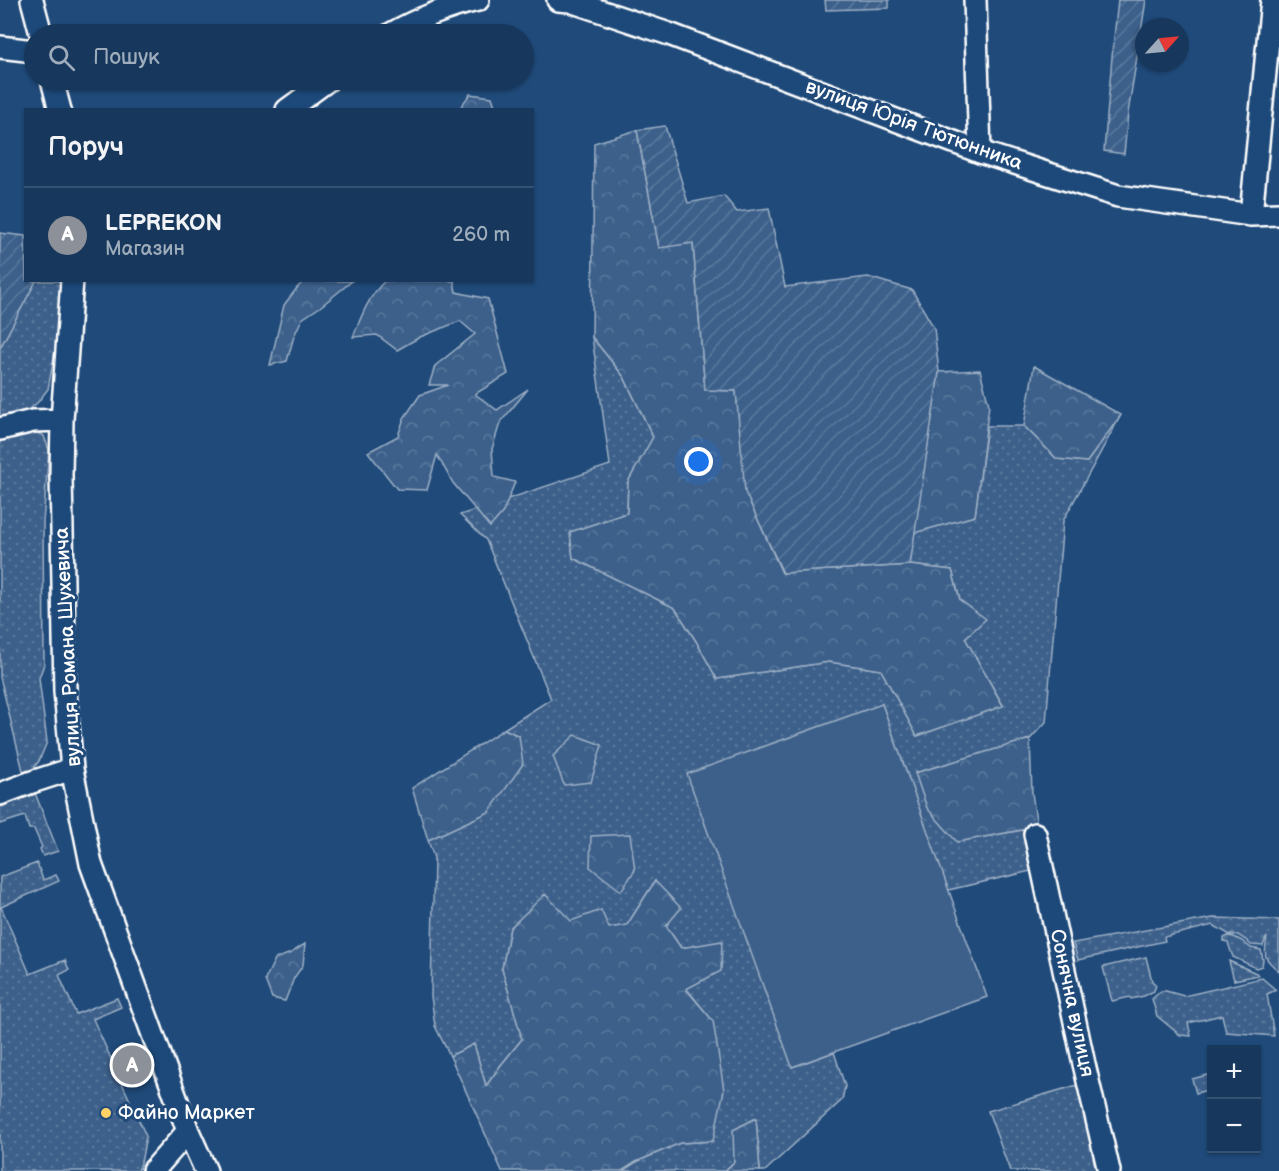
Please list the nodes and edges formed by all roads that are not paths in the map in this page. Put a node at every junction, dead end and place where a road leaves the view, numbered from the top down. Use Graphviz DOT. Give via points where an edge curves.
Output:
graph roads {
  1 [pos="32,0"];
  2 [pos="478,0"];
  3 [pos="558,0"];
  4 [pos="975,0"];
  5 [pos="1272,0"];
  6 [pos="38,24"];
  7 [pos="412,24"];
  8 [pos="0,46"];
  9 [pos="24,50"];
  10 [pos="55,90"];
  11 [pos="314,90"];
  12 [pos="59,108"];
  13 [pos="290,108"];
  14 [pos="980,152"];
  15 [pos="1279,214"];
  16 [pos="1251,215"];
  17 [pos="72,282"];
  18 [pos="62,420"];
  19 [pos="0,429"];
  20 [pos="72,770"];
  21 [pos="0,794"];
  22 [pos="1035,834"];
  23 [pos="188,1131"];
  24 [pos="153,1171"];
  25 [pos="206,1171"];
  26 [pos="1109,1171"];
  1 -- 6 [label="street"];
  2 -- 7 [label="street"];
  3 -- 14 [label="street, вулиця Юрія Тютюнника" via="669,34"];
  4 -- 14 [label="street"];
  5 -- 16 [label="street"];
  8 -- 9 [label="street"];
  10 -- 12 [label="street"];
  11 -- 13 [label="street"];
  14 -- 16 [label="street, вулиця Юрія Тютюнника" via="1118,196"];
  15 -- 16 [label="street, вулиця Юрія Тютюнника"];
  17 -- 18 [label="street, вулиця Романа Шухевича"];
  18 -- 19 [label="street" via="33,421"];
  18 -- 20 [label="street, вулиця Романа Шухевича" via="65,691"];
  20 -- 21 [label="street"];
  20 -- 23 [label="street, вулиця Романа Шухевича" via="91,864"];
  22 -- 26 [label="street, Сонячна вулиця"];
  23 -- 24 [label="street"];
  23 -- 25 [label="street, вулиця Романа Шухевича"];
}
